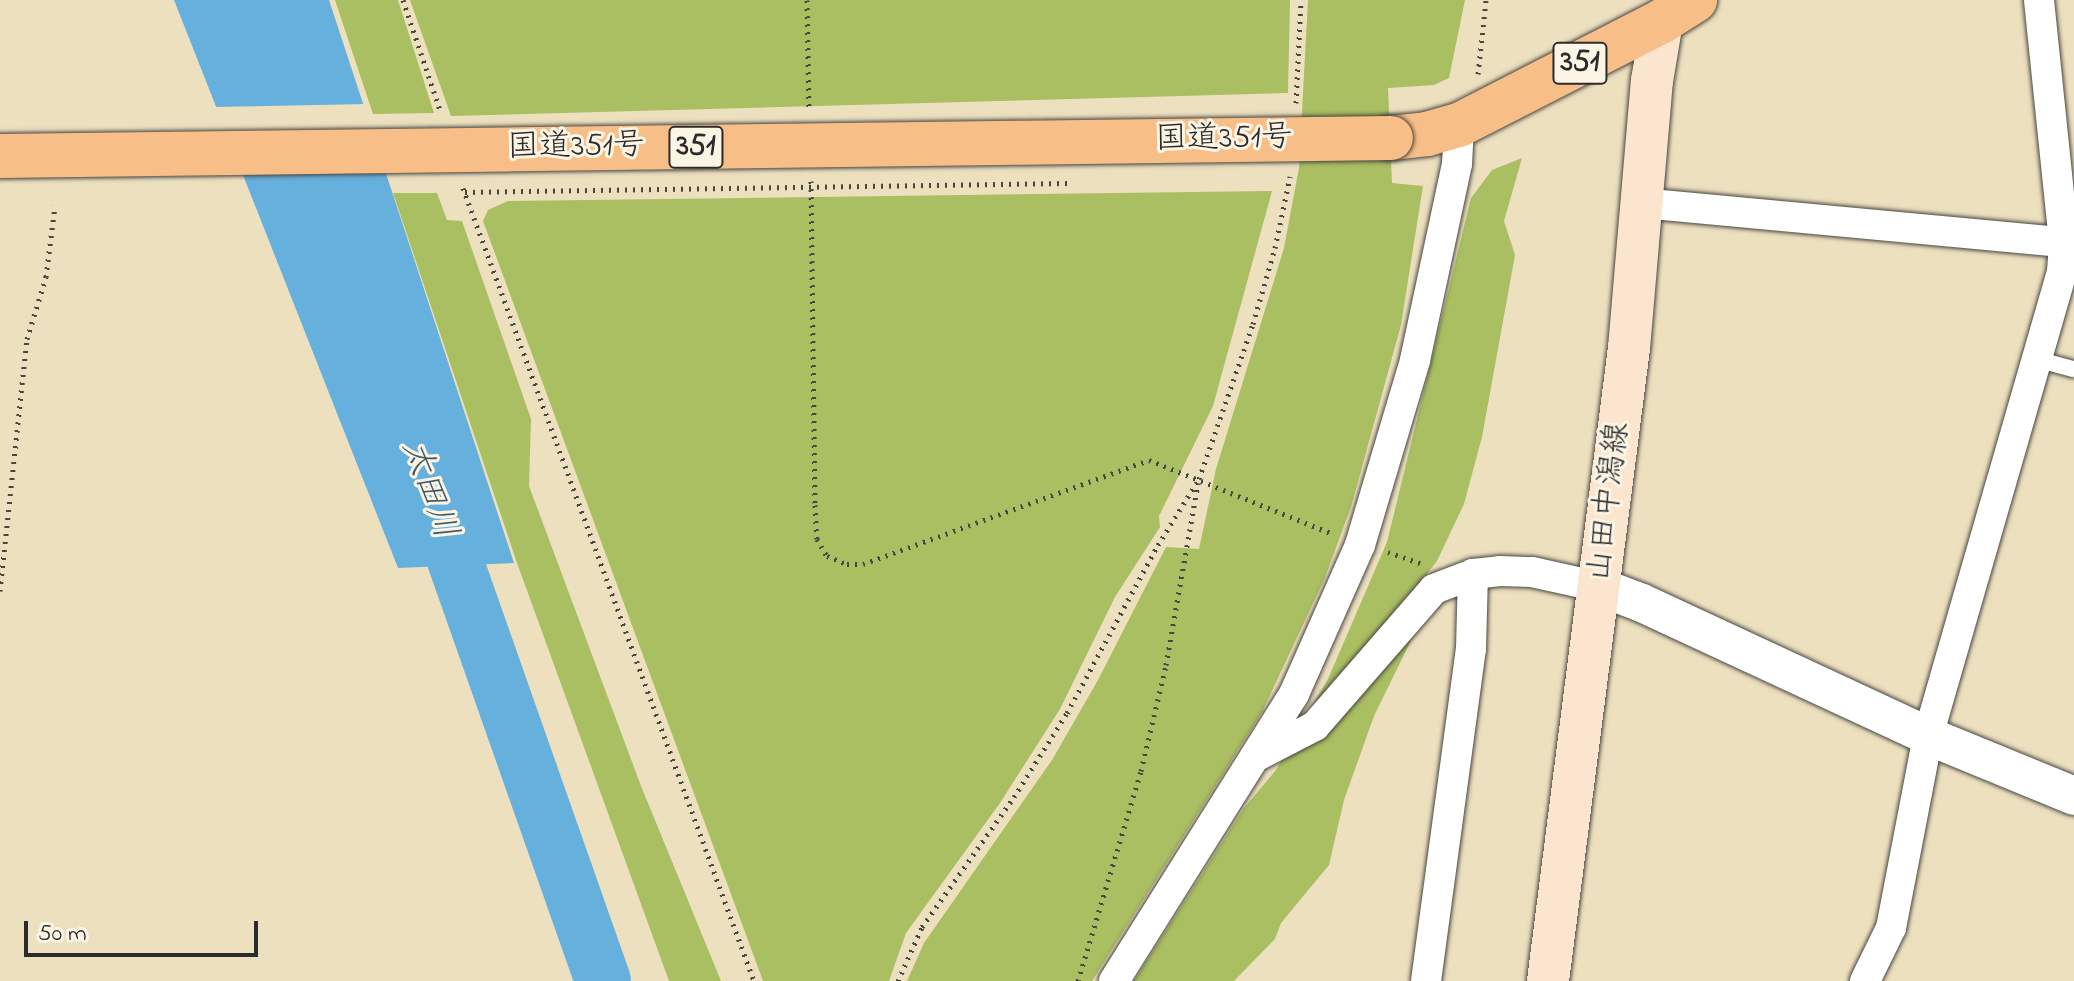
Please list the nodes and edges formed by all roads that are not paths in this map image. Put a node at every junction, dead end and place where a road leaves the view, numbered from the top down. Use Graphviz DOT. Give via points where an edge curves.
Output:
graph roads {
  1 [pos="2039,0"];
  2 [pos="1674,7"];
  3 [pos="1459,125"];
  4 [pos="0,156"];
  5 [pos="1641,203"];
  6 [pos="2069,242"];
  7 [pos="2036,359"];
  8 [pos="2074,369"];
  9 [pos="1473,574"];
  10 [pos="1600,587"];
  11 [pos="1928,736"];
  12 [pos="1259,755"];
  13 [pos="2074,796"];
  14 [pos="1114,981"];
  15 [pos="1426,981"];
  16 [pos="1548,981"];
  17 [pos="1865,981"];
  1 -- 6 [label="street"];
  2 -- 3 [label="highway, 351"];
  2 -- 5 [label="main road, 山田中潟線" via="1652,81"];
  3 -- 4 [label="highway, 国道351号 / 351, bridge" via="1391,138"];
  3 -- 12 [label="street" via="1457,164 1415,360 1373,512 1324,632"];
  5 -- 6 [label="street"];
  5 -- 10 [label="main road, 山田中潟線"];
  6 -- 7 [label="street"];
  7 -- 8 [label="lane"];
  7 -- 11 [label="street"];
  9 -- 10 [label="street" via="1532,572"];
  9 -- 12 [label="street" via="1434,589 1315,726"];
  9 -- 15 [label="street" via="1471,649"];
  10 -- 11 [label="street"];
  10 -- 16 [label="main road, 山田中潟線"];
  11 -- 13 [label="street"];
  11 -- 17 [label="street" via="1891,928"];
  12 -- 14 [label="street"];
}
